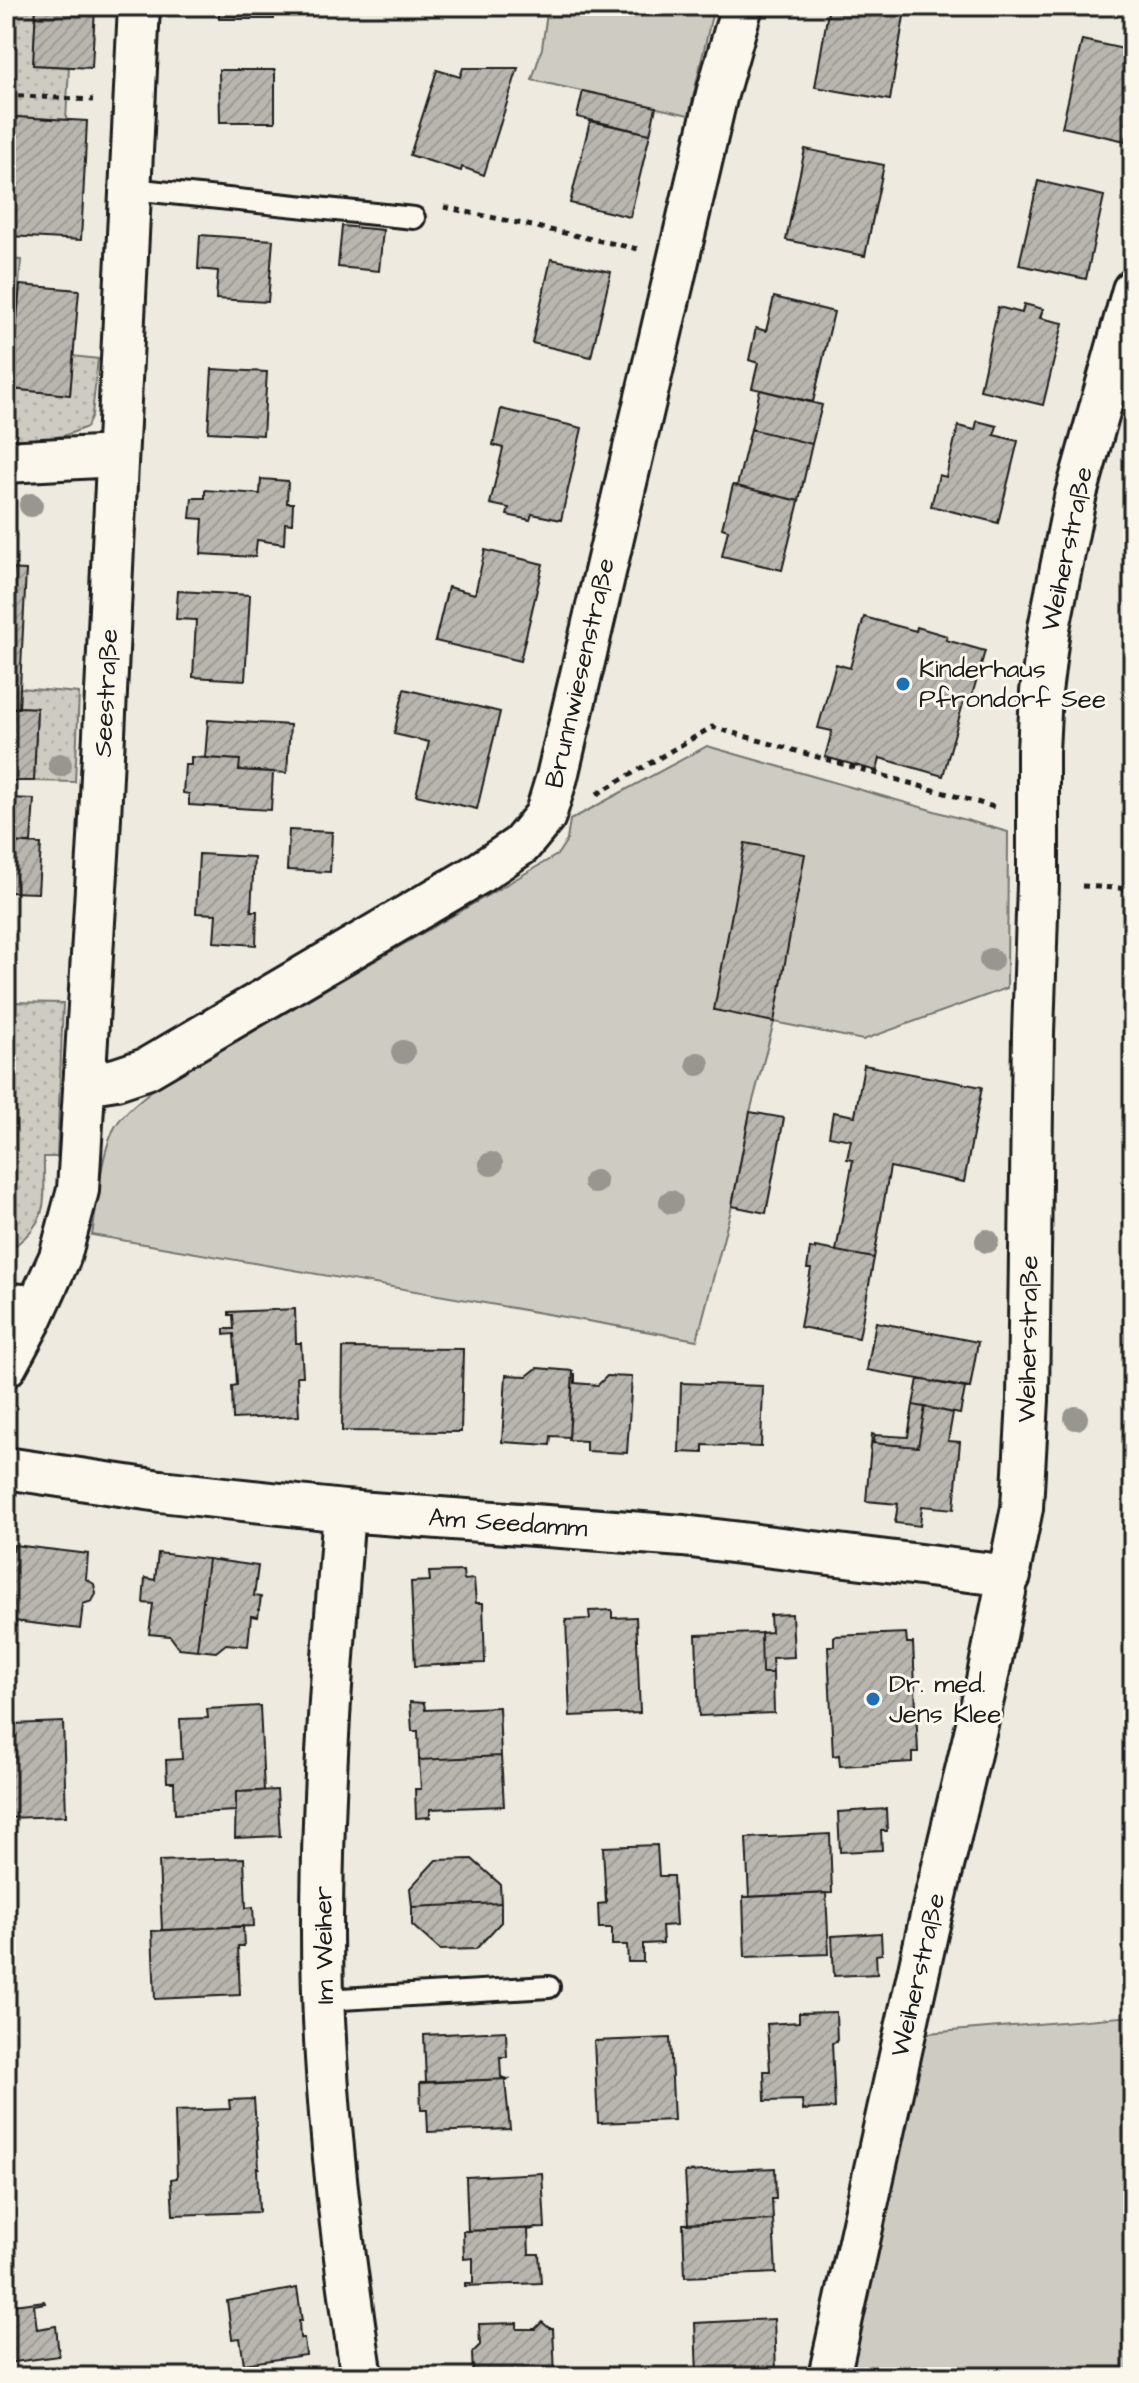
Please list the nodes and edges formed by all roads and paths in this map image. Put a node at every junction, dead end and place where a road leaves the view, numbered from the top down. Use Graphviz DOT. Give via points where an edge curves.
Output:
graph roads {
  1 [pos="139,6"];
  2 [pos="742,6"];
  3 [pos="6,95"];
  4 [pos="136,102"];
  5 [pos="131,189"];
  6 [pos="414,218"];
  7 [pos="678,257"];
  8 [pos="1133,290"];
  9 [pos="116,456"];
  10 [pos="6,462"];
  11 [pos="1037,814"];
  12 [pos="545,816"];
  13 [pos="1038,884"];
  14 [pos="1133,889"];
  15 [pos="84,1084"];
  16 [pos="24,1295"];
  17 [pos="6,1366"];
  18 [pos="6,1468"];
  19 [pos="344,1511"];
  20 [pos="1010,1576"];
  21 [pos="549,1987"];
  22 [pos="324,2000"];
  23 [pos="362,2377"];
  24 [pos="829,2377"];
  1 -- 4 [label="street, Seestraße"];
  2 -- 7 [label="street, Brunnwiesenstraße"];
  3 -- 4 [label="path"];
  4 -- 5 [label="street, Seestraße"];
  5 -- 6 [label="lane"];
  5 -- 9 [label="street, Seestraße"];
  6 -- 7 [label="path" via="435,205"];
  7 -- 12 [label="street, Brunnwiesenstraße"];
  8 -- 11 [label="street, Weiherstraße" via="1075,498 1049,628"];
  9 -- 10 [label="street"];
  9 -- 15 [label="street, Seestraße"];
  11 -- 12 [label="path" via="995,808 712,727 593,796"];
  11 -- 13 [label="street, Weiherstraße"];
  12 -- 15 [label="street, Brunnwiesenstraße" via="521,845 478,874 213,1031 146,1069"];
  13 -- 14 [label="path"];
  13 -- 20 [label="street, Weiherstraße" via="1026,1451"];
  15 -- 16 [label="street, Seestraße" via="78,1190 60,1257"];
  16 -- 17 [label="street, Seestraße"];
  18 -- 19 [label="street, Am Seedamm"];
  19 -- 20 [label="street, Am Seedamm" via="683,1536"];
  19 -- 22 [label="street, Im Weiher" via="326,1789"];
  20 -- 24 [label="street, Weiherstraße"];
  21 -- 22 [label="lane"];
  22 -- 23 [label="street, Im Weiher" via="338,2195"];
}
